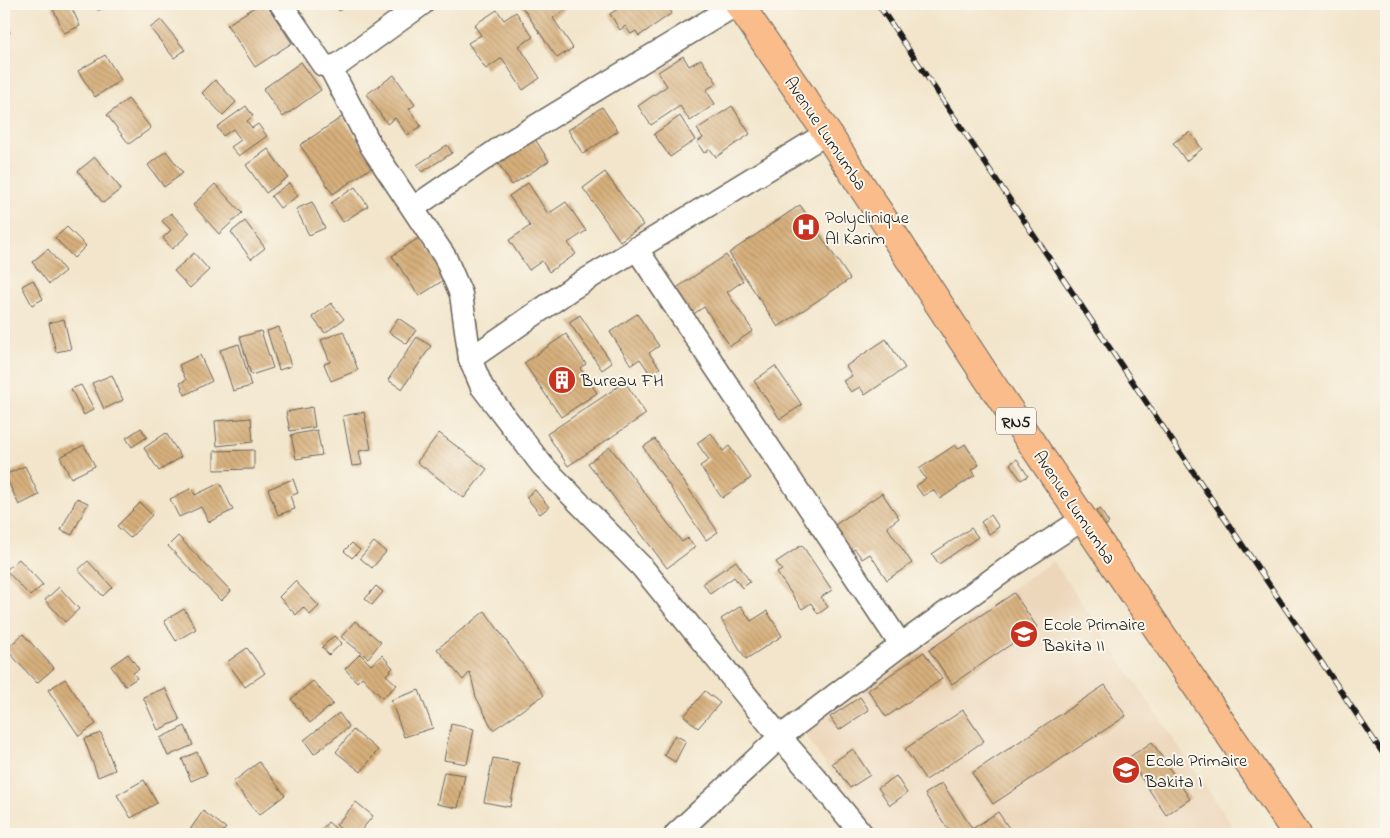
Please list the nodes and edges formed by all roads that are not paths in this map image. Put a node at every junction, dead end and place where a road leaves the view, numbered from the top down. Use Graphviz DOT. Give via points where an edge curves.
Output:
graph roads {
  1 [pos="281,4"];
  2 [pos="422,4"];
  3 [pos="738,4"];
  4 [pos="330,67"];
  5 [pos="827,133"];
  6 [pos="413,208"];
  7 [pos="636,248"];
  8 [pos="470,358"];
  9 [pos="1083,519"];
  10 [pos="901,645"];
  11 [pos="780,738"];
  12 [pos="676,834"];
  13 [pos="862,834"];
  14 [pos="1297,834"];
  1 -- 4 [label="street" via="323,65"];
  2 -- 4 [label="street" via="338,65"];
  3 -- 5 [label="highway, Avenue Lumumba / RN5"];
  3 -- 6 [label="street" via="503,146"];
  4 -- 6 [label="street" via="371,146"];
  5 -- 7 [label="street"];
  5 -- 9 [label="highway, Avenue Lumumba / RN5"];
  6 -- 8 [label="street" via="445,257 462,294"];
  7 -- 8 [label="street"];
  7 -- 10 [label="street"];
  8 -- 11 [label="street" via="482,387 542,465 642,567"];
  9 -- 10 [label="street"];
  9 -- 14 [label="highway, Avenue Lumumba / RN5"];
  10 -- 11 [label="street"];
  11 -- 12 [label="street"];
  11 -- 13 [label="street"];
}
